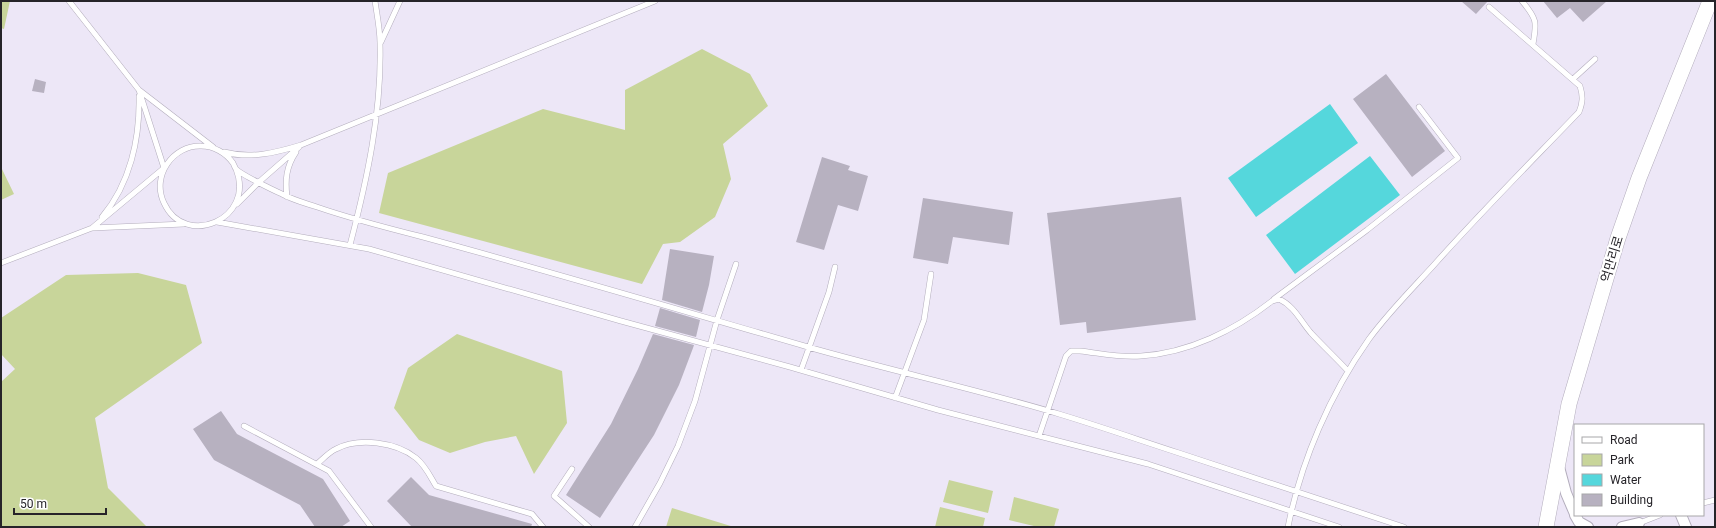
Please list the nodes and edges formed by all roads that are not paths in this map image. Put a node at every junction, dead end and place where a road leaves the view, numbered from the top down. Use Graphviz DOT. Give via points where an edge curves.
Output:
graph roads {
  1 [pos="69,1"];
  2 [pos="375,1"];
  3 [pos="400,1"];
  4 [pos="655,1"];
  5 [pos="1522,1"];
  6 [pos="1710,1"];
  7 [pos="1489,7"];
  8 [pos="380,43"];
  9 [pos="1532,44"];
  10 [pos="1595,59"];
  11 [pos="1573,79"];
  12 [pos="138,90"];
  13 [pos="1419,107"];
  14 [pos="376,115"];
  15 [pos="301,145"];
  16 [pos="214,148"];
  17 [pos="220,151"];
  18 [pos="164,168"];
  19 [pos="236,169"];
  20 [pos="259,182"];
  21 [pos="287,197"];
  22 [pos="236,205"];
  23 [pos="356,220"];
  24 [pos="218,222"];
  25 [pos="187,224"];
  26 [pos="92,228"];
  27 [pos="350,245"];
  28 [pos="1,263"];
  29 [pos="736,264"];
  30 [pos="835,266"];
  31 [pos="931,274"];
  32 [pos="1272,301"];
  33 [pos="717,320"];
  34 [pos="711,346"];
  35 [pos="810,348"];
  36 [pos="801,370"];
  37 [pos="1348,371"];
  38 [pos="904,373"];
  39 [pos="895,398"];
  40 [pos="1048,411"];
  41 [pos="244,426"];
  42 [pos="1039,436"];
  43 [pos="1558,463"];
  44 [pos="317,464"];
  45 [pos="572,469"];
  46 [pos="1297,492"];
  47 [pos="1715,500"];
  48 [pos="1704,503"];
  49 [pos="1291,511"];
  50 [pos="1574,513"];
  51 [pos="1576,516"];
  52 [pos="1658,516"];
  53 [pos="1681,516"];
  54 [pos="364,518"];
  55 [pos="1635,525"];
  56 [pos="363,527"];
  57 [pos="371,527"];
  58 [pos="543,527"];
  59 [pos="589,527"];
  60 [pos="635,527"];
  61 [pos="1288,527"];
  62 [pos="1339,527"];
  63 [pos="1404,527"];
  64 [pos="1546,527"];
  65 [pos="1588,527"];
  66 [pos="1622,527"];
  67 [pos="1686,527"];
  1 -- 12 [label="lane"];
  2 -- 8 [label="lane"];
  3 -- 8 [label="lane"];
  4 -- 14 [label="lane"];
  5 -- 9 [label="lane" via="1533,14 1536,27"];
  6 -- 43 [label="street, 억만리로" via="1639,178 1618,238 1569,404"];
  7 -- 9 [label="lane"];
  8 -- 14 [label="lane"];
  9 -- 11 [label="lane"];
  10 -- 11 [label="lane"];
  11 -- 37 [label="lane" via="1583,94 1579,112 1459,237 1388,316"];
  12 -- 16 [label="lane"];
  12 -- 18 [label="lane"];
  12 -- 26 [label="lane" via="138,130 134,154 112,204"];
  13 -- 32 [label="lane" via="1458,158"];
  14 -- 15 [label="lane"];
  14 -- 23 [label="lane"];
  15 -- 17 [label="lane" via="249,156"];
  15 -- 20 [label="lane"];
  15 -- 21 [label="lane" via="287,170"];
  16 -- 17 [label="lane"];
  16 -- 18 [label="lane" via="186,148 174,155"];
  17 -- 19 [label="lane" via="226,154"];
  18 -- 25 [label="lane" via="160,190 163,202 170,213"];
  18 -- 26 [label="lane"];
  19 -- 20 [label="lane"];
  19 -- 22 [label="lane" via="240,178 240,192"];
  20 -- 21 [label="lane"];
  20 -- 22 [label="lane"];
  21 -- 23 [label="lane"];
  22 -- 24 [label="lane"];
  23 -- 27 [label="lane"];
  23 -- 33 [label="lane"];
  24 -- 25 [label="lane" via="205,226"];
  24 -- 27 [label="lane"];
  25 -- 26 [label="lane"];
  26 -- 28 [label="lane"];
  27 -- 34 [label="lane"];
  29 -- 33 [label="lane"];
  30 -- 35 [label="lane"];
  31 -- 38 [label="lane" via="924,320"];
  32 -- 37 [label="lane" via="1279,299 1287,303 1310,332"];
  32 -- 40 [label="lane" via="1225,332 1175,350 1141,356 1071,351 1066,356"];
  33 -- 34 [label="lane"];
  33 -- 35 [label="lane"];
  34 -- 36 [label="lane"];
  34 -- 60 [label="lane" via="695,401 678,446"];
  35 -- 36 [label="lane"];
  35 -- 38 [label="lane"];
  36 -- 39 [label="lane"];
  37 -- 46 [label="lane" via="1332,400"];
  38 -- 39 [label="lane"];
  38 -- 40 [label="lane"];
  39 -- 42 [label="lane"];
  40 -- 42 [label="lane"];
  40 -- 46 [label="lane"];
  41 -- 44 [label="lane"];
  42 -- 49 [label="lane" via="1148,464"];
  43 -- 50 [label="street"];
  43 -- 64 [label="street, 억만리로"];
  44 -- 54 [label="lane" via="329,471"];
  44 -- 58 [label="lane" via="335,449 348,444 383,444 415,458 426,468 436,486 532,514"];
  45 -- 59 [label="lane" via="554,496"];
  46 -- 49 [label="lane"];
  46 -- 63 [label="lane"];
  47 -- 48 [label="lane"];
  49 -- 61 [label="lane"];
  49 -- 62 [label="lane"];
  51 -- 65 [label="street" via="1579,522"];
  52 -- 55 [label="lane"];
  53 -- 67 [label="street"];
  54 -- 56 [label="lane"];
  54 -- 57 [label="lane"];
  55 -- 66 [label="street"];
}
